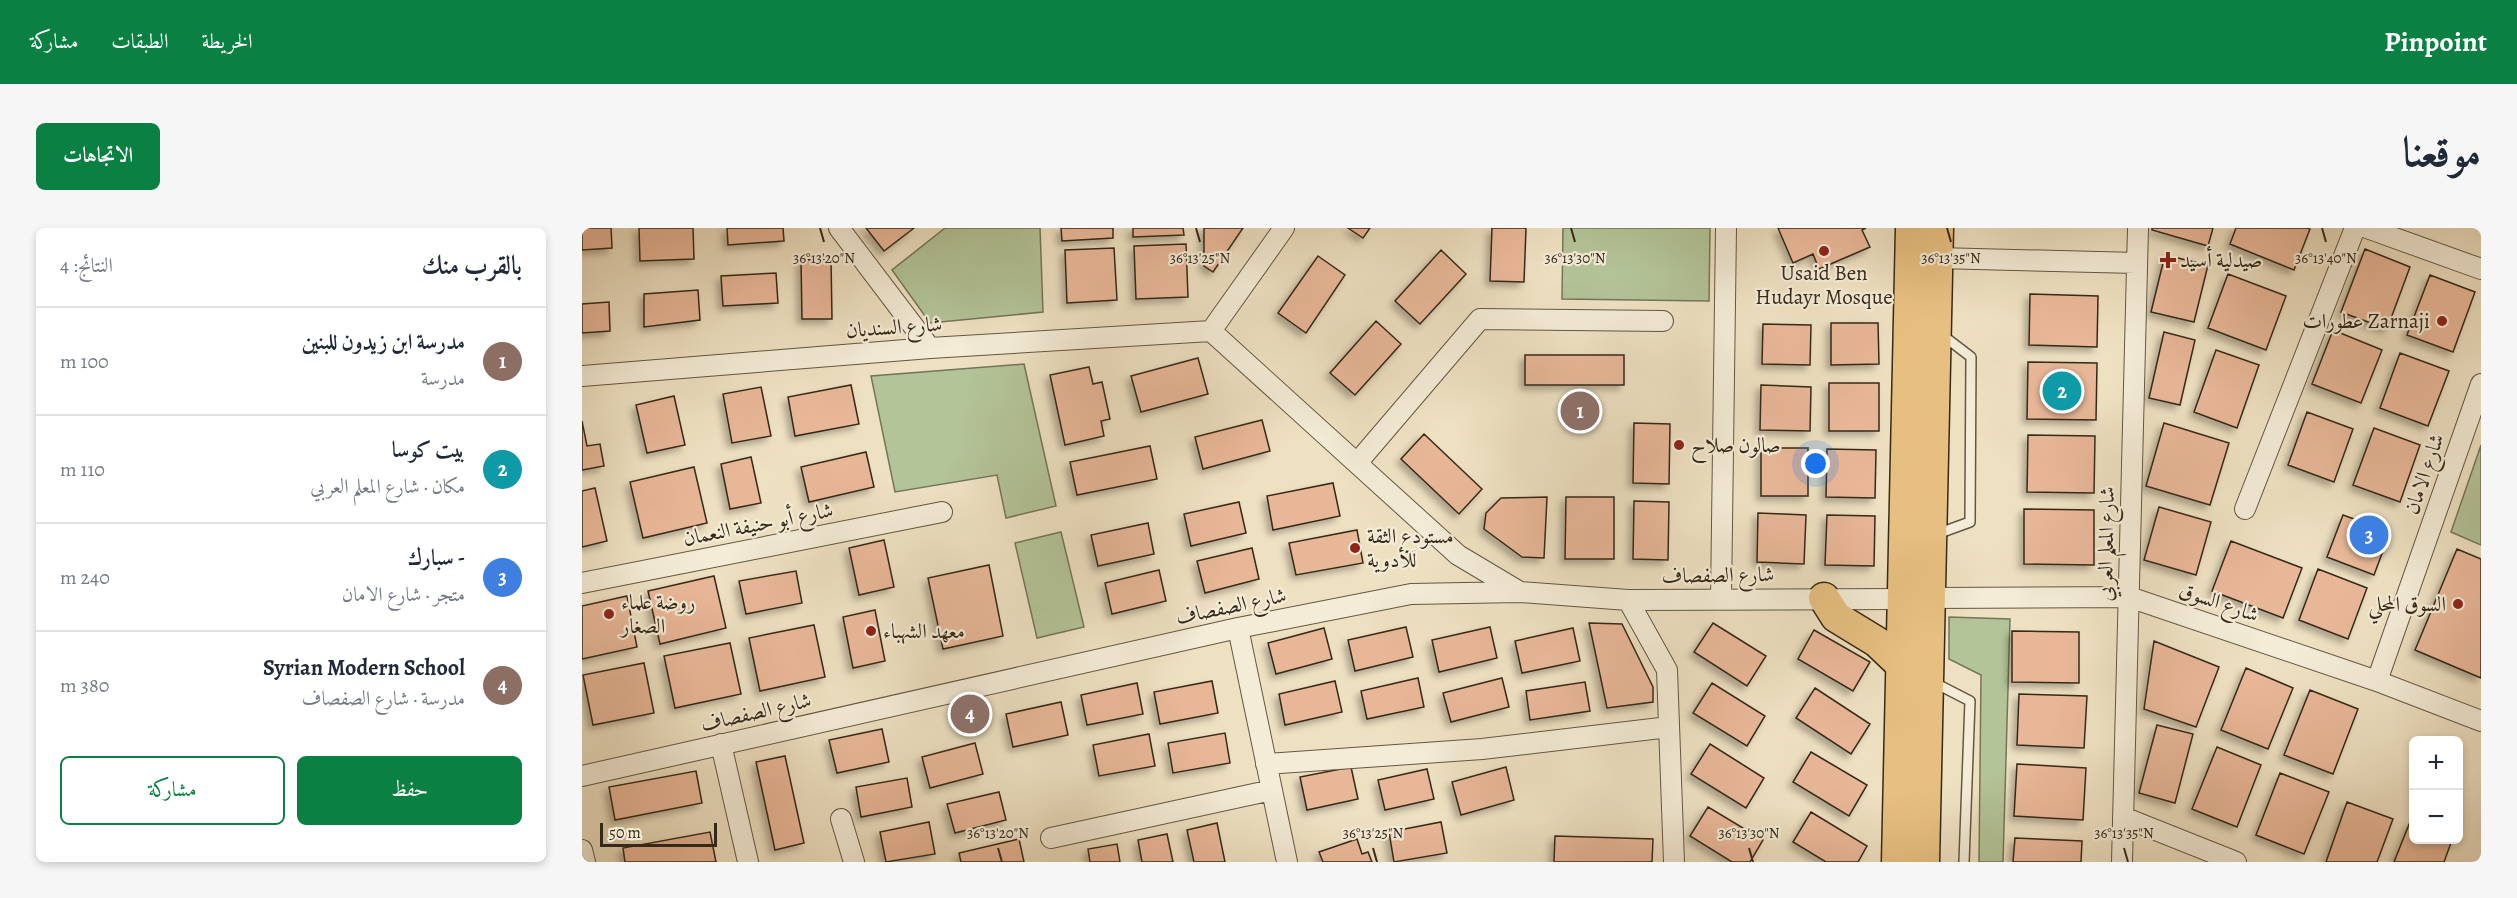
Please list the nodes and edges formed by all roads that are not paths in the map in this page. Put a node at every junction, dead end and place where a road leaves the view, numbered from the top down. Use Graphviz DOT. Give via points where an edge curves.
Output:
graph roads {
  1 [pos="839,228"];
  2 [pos="1284,228"];
  3 [pos="1726,228"];
  4 [pos="1911,228"];
  5 [pos="1938,228"];
  6 [pos="2138,228"];
  7 [pos="2355,228"];
  8 [pos="2367,228"];
  9 [pos="1937,258"];
  10 [pos="2137,263"];
  11 [pos="2481,269"];
  12 [pos="1663,321"];
  13 [pos="1211,331"];
  14 [pos="930,348"];
  15 [pos="582,376"];
  16 [pos="2481,384"];
  17 [pos="1357,463"];
  18 [pos="2245,509"];
  19 [pos="942,512"];
  20 [pos="582,583"];
  21 [pos="1520,592"];
  22 [pos="2129,597"];
  23 [pos="1721,598"];
  24 [pos="1824,598"];
  25 [pos="1916,599"];
  26 [pos="1628,600"];
  27 [pos="1238,628"];
  28 [pos="1900,664"];
  29 [pos="1928,679"];
  30 [pos="2377,681"];
  31 [pos="2481,721"];
  32 [pos="1669,727"];
  33 [pos="721,744"];
  34 [pos="1266,764"];
  35 [pos="582,776"];
  36 [pos="1272,790"];
  37 [pos="2123,817"];
  38 [pos="841,819"];
  39 [pos="1052,838"];
  40 [pos="582,850"];
  41 [pos="585,862"];
  42 [pos="748,862"];
  43 [pos="854,862"];
  44 [pos="1287,862"];
  45 [pos="1674,862"];
  46 [pos="1897,862"];
  47 [pos="1924,862"];
  48 [pos="1964,862"];
  49 [pos="2122,862"];
  50 [pos="2236,862"];
  1 -- 14 [label="street"];
  2 -- 13 [label="street"];
  3 -- 23 [label="street"];
  4 -- 25 [label="main road"];
  5 -- 9 [label="main road"];
  6 -- 10 [label="street, شارع المعلم العربي"];
  7 -- 18 [label="street"];
  8 -- 11 [label="street"];
  9 -- 10 [label="street"];
  9 -- 25 [label="main road" via="1932,536"];
  10 -- 22 [label="street, شارع المعلم العربي"];
  12 -- 17 [label="street" via="1480,319"];
  13 -- 14 [label="street, شارع السنديان"];
  13 -- 17 [label="street"];
  14 -- 15 [label="street, شارع السنديان"];
  16 -- 30 [label="street, شارع الامان"];
  17 -- 21 [label="street" via="1458,555"];
  19 -- 20 [label="street, شارع أبو حنيفة النعمان"];
  21 -- 26 [label="street, شارع الصفصاف"];
  21 -- 27 [label="street, شارع الصفصاف" via="1411,594"];
  22 -- 25 [label="street, شارع السوق"];
  22 -- 30 [label="street, شارع السوق"];
  22 -- 37 [label="street, شارع المعلم العربي"];
  23 -- 24 [label="street, شارع الصفصاف"];
  23 -- 26 [label="street, شارع الصفصاف"];
  24 -- 25 [label="street, شارع الصفصاف"];
  24 -- 28 [label="main road" via="1836,617 1877,642"];
  25 -- 28 [label="main road"];
  25 -- 29 [label="main road"];
  26 -- 32 [label="street" via="1667,670"];
  27 -- 33 [label="street, شارع الصفصاف"];
  27 -- 34 [label="street"];
  28 -- 46 [label="main road"];
  29 -- 47 [label="main road"];
  29 -- 48 [label="lane" via="1970,701"];
  30 -- 31 [label="street, شارع السوق"];
  32 -- 34 [label="street" via="1482,749"];
  32 -- 45 [label="street"];
  33 -- 35 [label="street, شارع الصفصاف"];
  33 -- 42 [label="street"];
  34 -- 36 [label="street"];
  36 -- 39 [label="street"];
  36 -- 44 [label="street"];
  37 -- 49 [label="street, شارع المعلم العربي"];
  37 -- 50 [label="street"];
  38 -- 43 [label="street"];
  40 -- 41 [label="street"];
}
